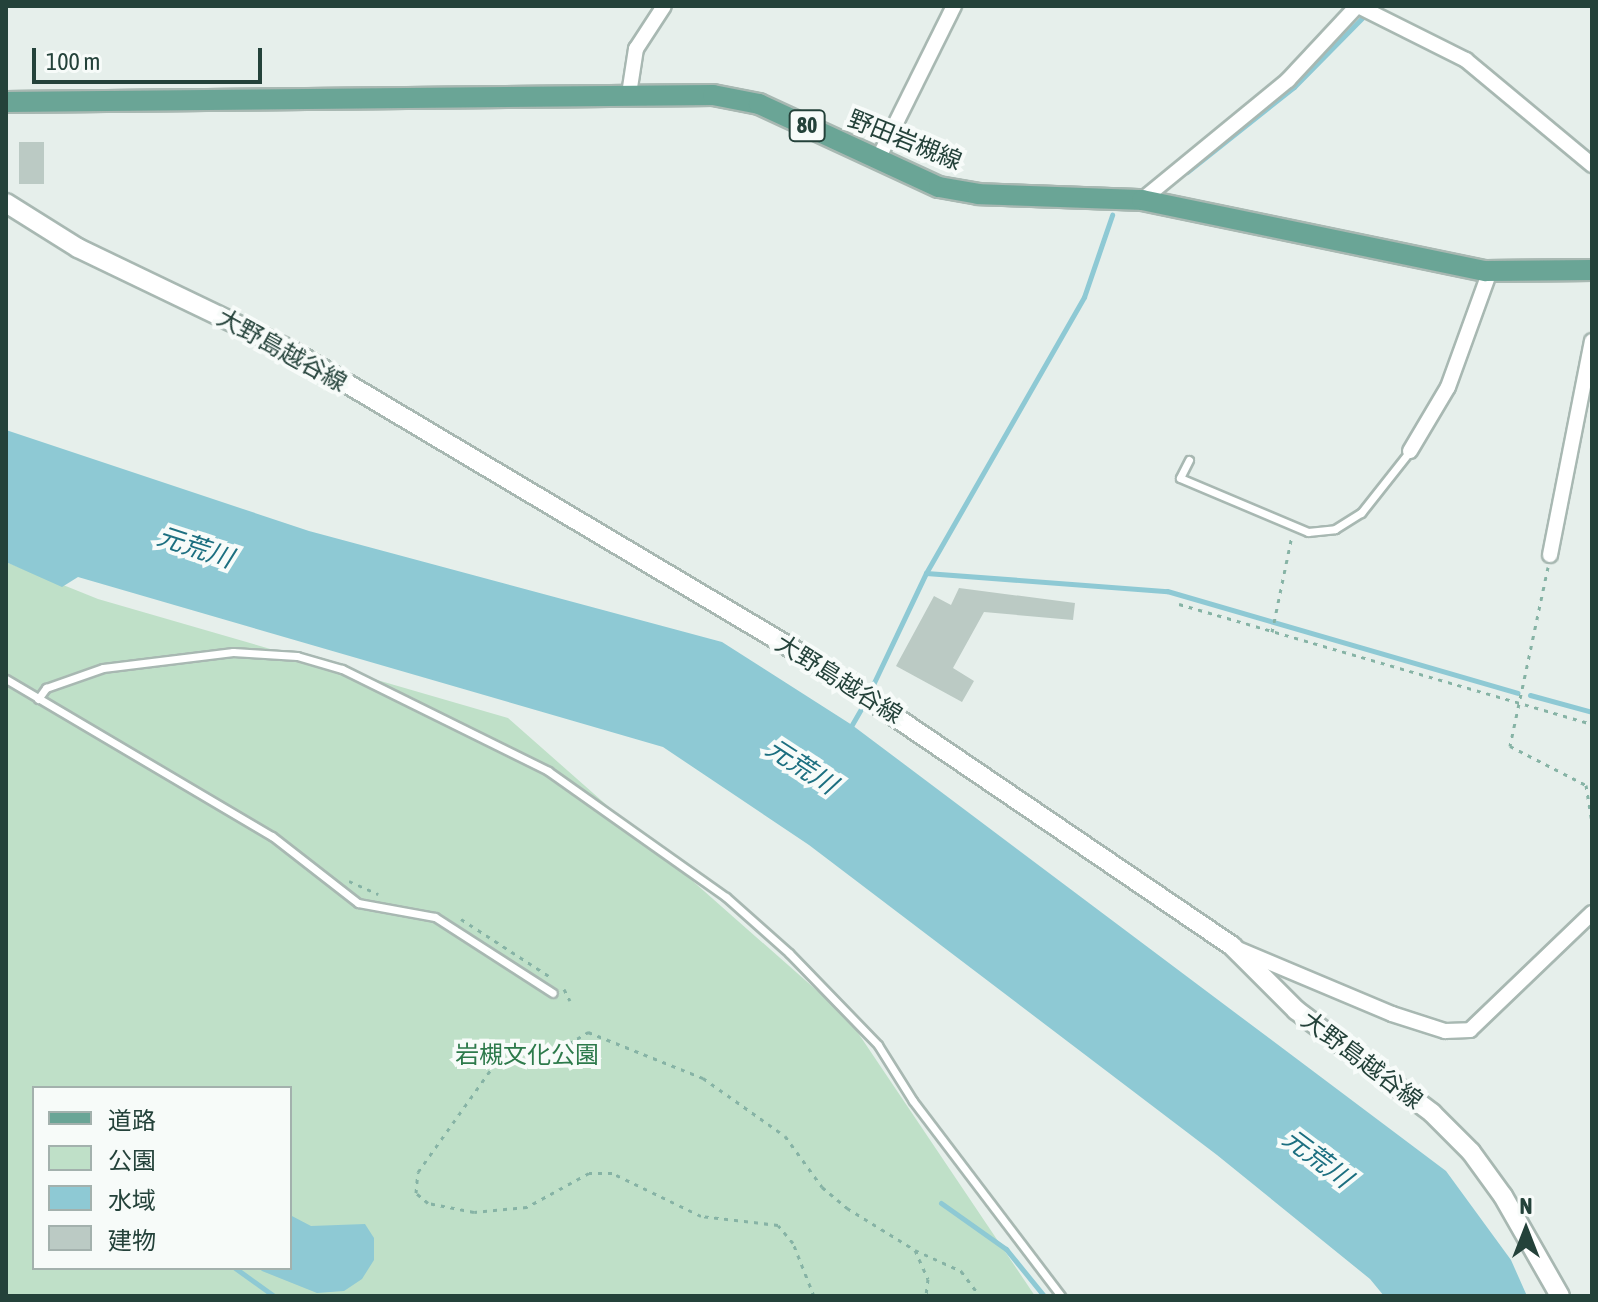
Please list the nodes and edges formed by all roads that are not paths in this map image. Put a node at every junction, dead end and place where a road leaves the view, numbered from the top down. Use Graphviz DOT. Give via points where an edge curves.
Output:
graph roads {
  1 [pos="664,6"];
  2 [pos="954,6"];
  3 [pos="1358,6"];
  4 [pos="629,94"];
  5 [pos="6,102"];
  6 [pos="877,161"];
  7 [pos="1592,165"];
  8 [pos="1142,200"];
  9 [pos="6,203"];
  10 [pos="1592,270"];
  11 [pos="1490,271"];
  12 [pos="1592,341"];
  13 [pos="1410,451"];
  14 [pos="1189,460"];
  15 [pos="1550,555"];
  16 [pos="6,679"];
  17 [pos="38,699"];
  18 [pos="1592,913"];
  19 [pos="1232,946"];
  20 [pos="553,993"];
  21 [pos="1061,1296"];
  22 [pos="1560,1296"];
  1 -- 4 [label="street" via="636,49"];
  2 -- 6 [label="street"];
  3 -- 7 [label="street" via="1466,60"];
  3 -- 8 [label="street" via="1288,80"];
  4 -- 5 [label="main road, 野田岩槻線 / 80"];
  4 -- 6 [label="main road, 野田岩槻線 / 80" via="713,95 759,104"];
  6 -- 8 [label="main road, 野田岩槻線 / 80" via="939,187 978,194"];
  8 -- 11 [label="main road, 野田岩槻線 / 80"];
  9 -- 19 [label="main road, 大野島越谷線" via="78,248 294,352 813,661"];
  10 -- 11 [label="main road, 野田岩槻線 / 80"];
  11 -- 13 [label="street" via="1448,387"];
  12 -- 15 [label="street"];
  13 -- 14 [label="lane" via="1361,513 1335,529 1308,532 1180,478"];
  16 -- 17 [label="lane"];
  17 -- 20 [label="lane" via="272,836 358,903 435,917"];
  17 -- 21 [label="lane" via="46,688 103,668 233,652 297,656 342,669 548,771 726,897 789,953 878,1045 913,1101"];
  18 -- 19 [label="street" via="1470,1030 1445,1031 1392,1014"];
  19 -- 22 [label="main road, 大野島越谷線" via="1296,1010 1432,1113 1471,1152 1503,1196"];
}
